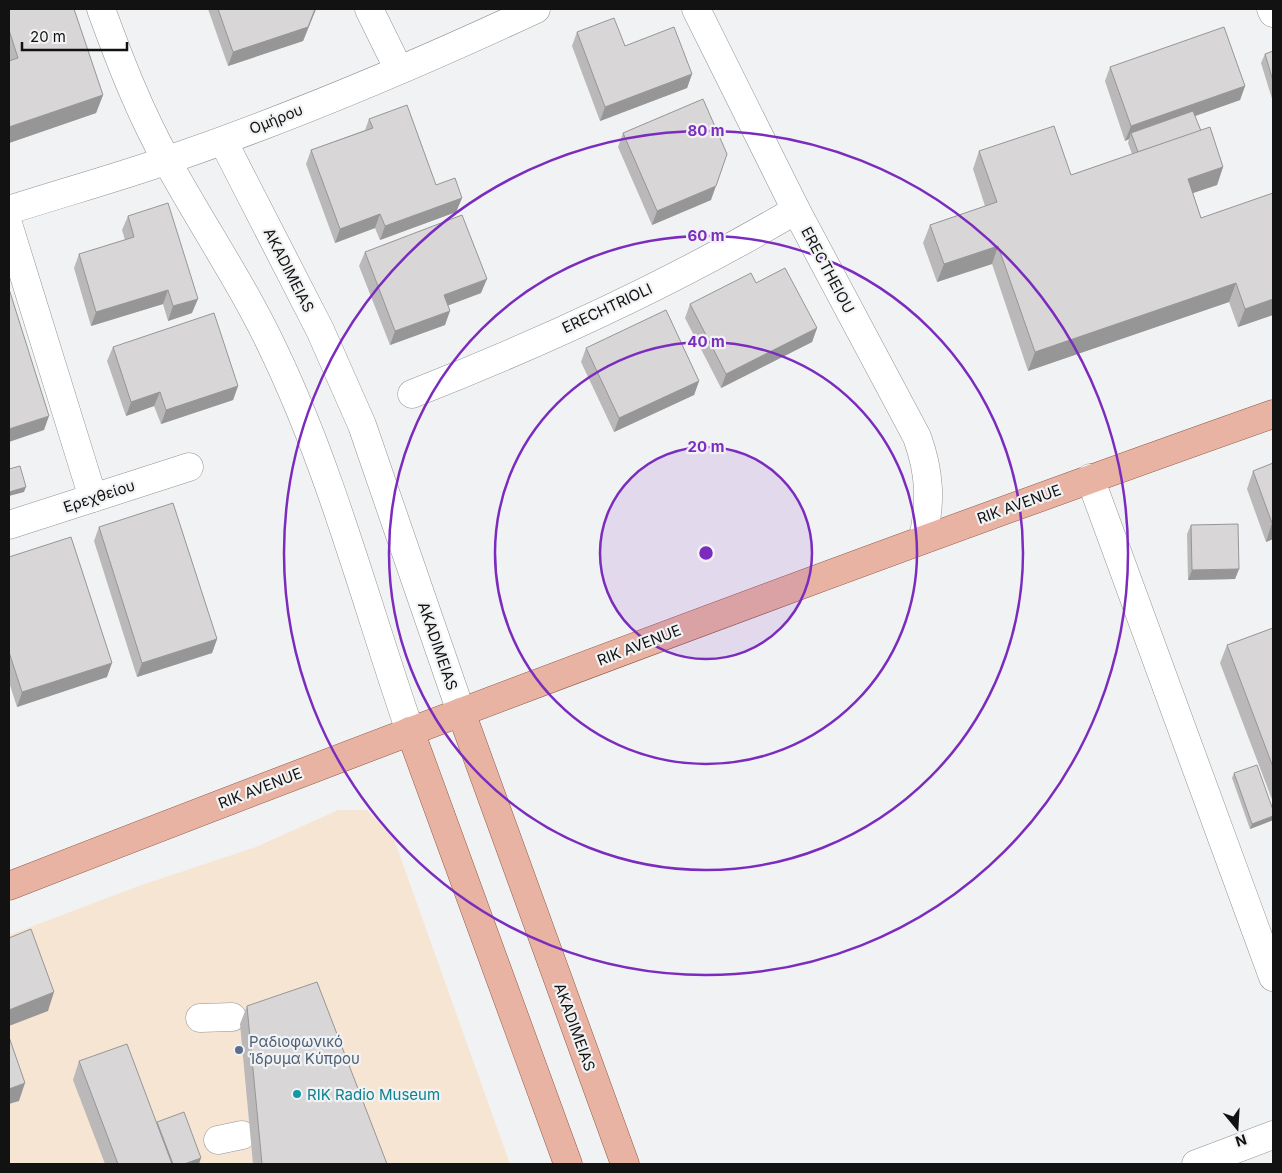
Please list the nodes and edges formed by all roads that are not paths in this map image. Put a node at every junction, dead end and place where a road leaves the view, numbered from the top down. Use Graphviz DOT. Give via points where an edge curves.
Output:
graph roads {
  1 [pos="101,9"];
  2 [pos="369,9"];
  3 [pos="536,9"];
  4 [pos="696,9"];
  5 [pos="1271,9"];
  6 [pos="1273,13"];
  7 [pos="399,70"];
  8 [pos="223,141"];
  9 [pos="166,161"];
  10 [pos="9,210"];
  11 [pos="796,210"];
  12 [pos="9,227"];
  13 [pos="412,394"];
  14 [pos="1273,414"];
  15 [pos="189,467"];
  16 [pos="1090,478"];
  17 [pos="93,498"];
  18 [pos="9,525"];
  19 [pos="923,539"];
  20 [pos="461,712"];
  21 [pos="410,731"];
  22 [pos="9,886"];
  23 [pos="1273,977"];
  24 [pos="232,1017"];
  25 [pos="200,1018"];
  26 [pos="1273,1134"];
  27 [pos="568,1164"];
  28 [pos="625,1164"];
  29 [pos="1196,1164"];
  1 -- 9 [label="street" via="126,77"];
  2 -- 7 [label="street"];
  3 -- 7 [label="street, Ομήρου"];
  4 -- 11 [label="street, ERECTHEIOU"];
  5 -- 6 [label="street"];
  7 -- 8 [label="street, Ομήρου"];
  8 -- 9 [label="street, Ομήρου"];
  8 -- 20 [label="street, AKADIMEIAS" via="320,330 362,424"];
  9 -- 10 [label="street, Ομήρου"];
  9 -- 21 [label="street" via="236,276 302,412"];
  11 -- 13 [label="street, ERECHTRIOLI" via="742,242 633,296"];
  11 -- 19 [label="street, ERECTHEIOU" via="917,437 927,466 928,516"];
  12 -- 17 [label="street"];
  14 -- 16 [label="main road, RIK AVENUE"];
  15 -- 17 [label="street, Ερεχθείου"];
  16 -- 19 [label="main road, RIK AVENUE"];
  16 -- 23 [label="street"];
  17 -- 18 [label="street, Ερεχθείου"];
  19 -- 20 [label="main road, RIK AVENUE"];
  20 -- 21 [label="main road, RIK AVENUE"];
  20 -- 28 [label="main road, AKADIMEIAS"];
  21 -- 22 [label="main road, RIK AVENUE"];
  21 -- 27 [label="main road"];
  24 -- 25 [label="street"];
  26 -- 29 [label="street"];
}
